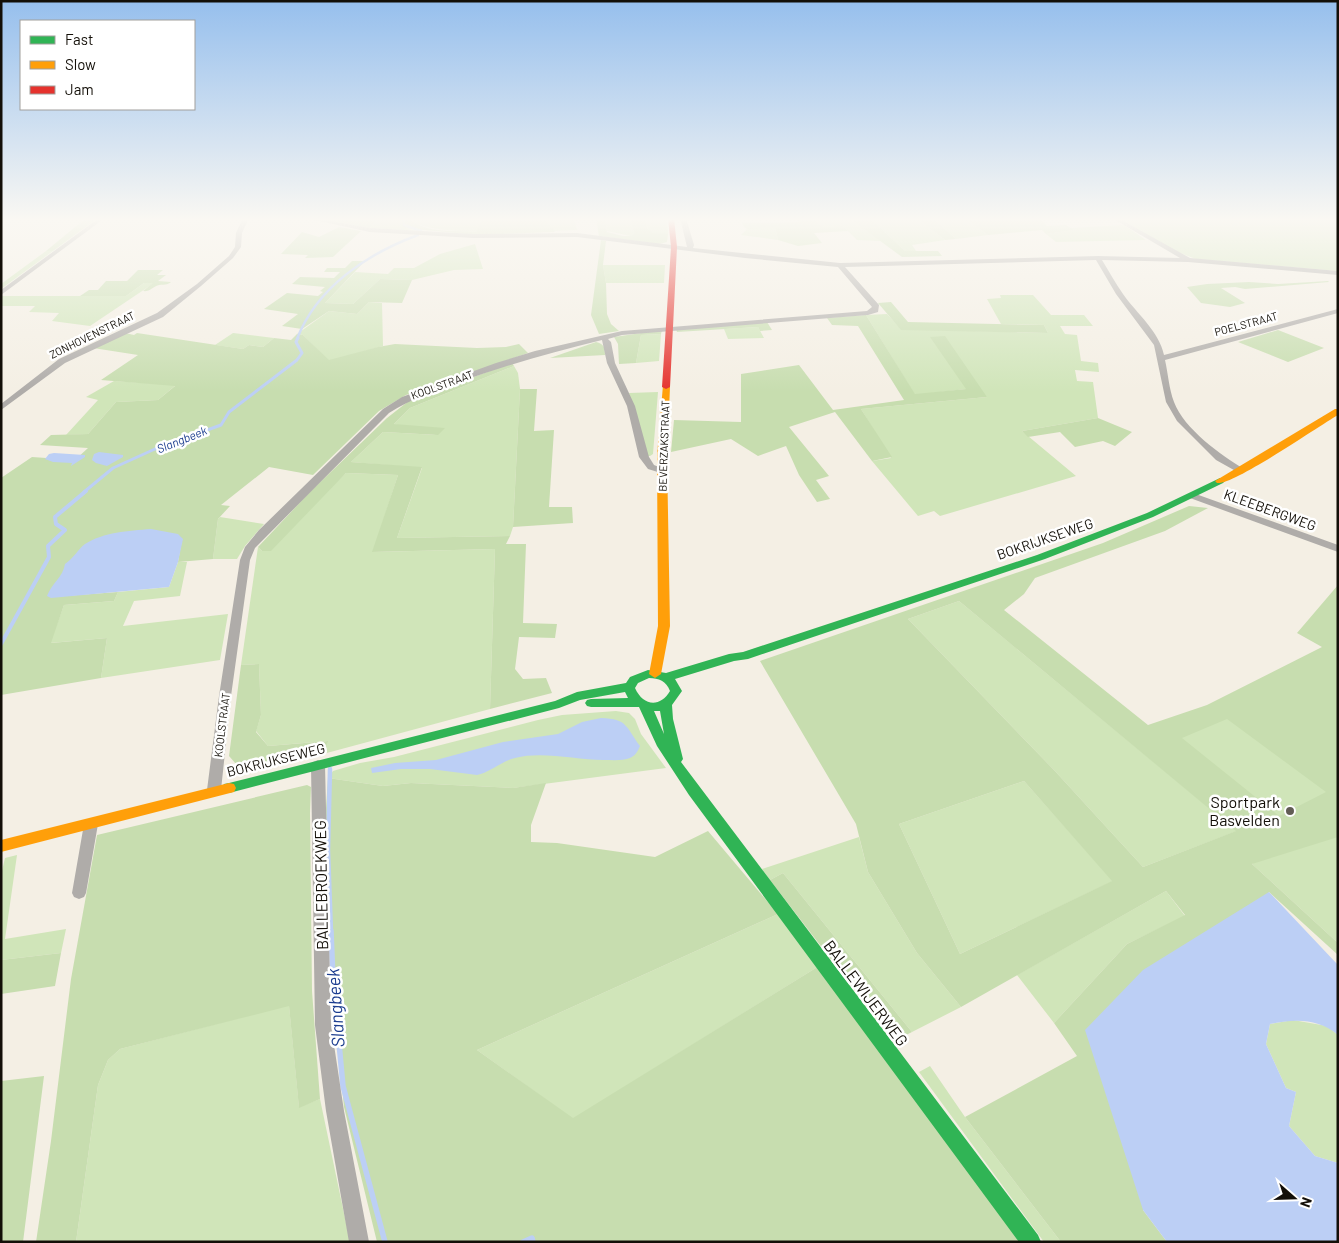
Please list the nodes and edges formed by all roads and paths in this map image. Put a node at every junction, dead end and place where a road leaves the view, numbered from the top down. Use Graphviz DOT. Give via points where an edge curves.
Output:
graph roads {
  1 [pos="24,276"];
  2 [pos="209,276"];
  3 [pos="672,276"];
  4 [pos="849,276"];
  5 [pos="1109,276"];
  6 [pos="1,293"];
  7 [pos="1338,311"];
  8 [pos="669,328"];
  9 [pos="603,337"];
  10 [pos="1160,358"];
  11 [pos="1,408"];
  12 [pos="1338,411"];
  13 [pos="661,470"];
  14 [pos="1241,471"];
  15 [pos="1193,496"];
  16 [pos="1338,549"];
  17 [pos="744,656"];
  18 [pos="655,674"];
  19 [pos="668,678"];
  20 [pos="684,686"];
  21 [pos="629,688"];
  22 [pos="666,703"];
  23 [pos="559,704"];
  24 [pos="640,704"];
  25 [pos="676,763"];
  26 [pos="318,765"];
  27 [pos="214,790"];
  28 [pos="91,824"];
  29 [pos="1,846"];
  30 [pos="79,893"];
  31 [pos="360,1242"];
  32 [pos="1031,1242"];
  1 -- 6 [label="street"];
  2 -- 11 [label="street, ZONHOVENSTRAAT" via="174,306 62,361"];
  3 -- 8 [label="street, BEVERZAKSTRAAT"];
  4 -- 8 [label="street, KOOLSTRAAT" via="876,307 875,310"];
  5 -- 10 [label="street" via="1158,345"];
  7 -- 10 [label="street, POELSTRAAT"];
  8 -- 9 [label="street, KOOLSTRAAT"];
  8 -- 13 [label="street, BEVERZAKSTRAAT"];
  9 -- 13 [label="street" via="631,406 644,457 650,467"];
  9 -- 27 [label="street, KOOLSTRAAT" via="538,353 405,399 373,422 250,547 225,696"];
  10 -- 14 [label="street" via="1170,402 1181,421 1219,458"];
  12 -- 14 [label="street, BOKRIJKSEWEG"];
  13 -- 18 [label="street, BEVERZAKSTRAAT" via="664,626"];
  14 -- 15 [label="street, BOKRIJKSEWEG"];
  15 -- 16 [label="street, KLEEBERGWEG"];
  15 -- 17 [label="street, BOKRIJKSEWEG" via="1106,534"];
  17 -- 19 [label="street, BOKRIJKSEWEG"];
  17 -- 20 [label="street, BOKRIJKSEWEG"];
  18 -- 19 [label="street"];
  18 -- 21 [label="street, BOKRIJKSEWEG" via="636,679"];
  19 -- 20 [label="street"];
  20 -- 22 [label="street, BOKRIJKSEWEG"];
  21 -- 23 [label="street, BOKRIJKSEWEG" via="577,696"];
  21 -- 24 [label="street" via="631,698"];
  22 -- 24 [label="street, BOKRIJKSEWEG"];
  22 -- 25 [label="street, BALLEWIJERWEG"];
  23 -- 24 [label="street, BOKRIJKSEWEG"];
  23 -- 26 [label="street, BOKRIJKSEWEG"];
  24 -- 25 [label="street, BALLEWIJERWEG"];
  25 -- 32 [label="street, BALLEWIJERWEG"];
  26 -- 27 [label="street, BOKRIJKSEWEG"];
  26 -- 31 [label="street, BALLEBROEKWEG" via="323,1025 334,1111"];
  27 -- 28 [label="street, BOKRIJKSEWEG"];
  28 -- 29 [label="street, BOKRIJKSEWEG"];
  28 -- 30 [label="street"];
}
